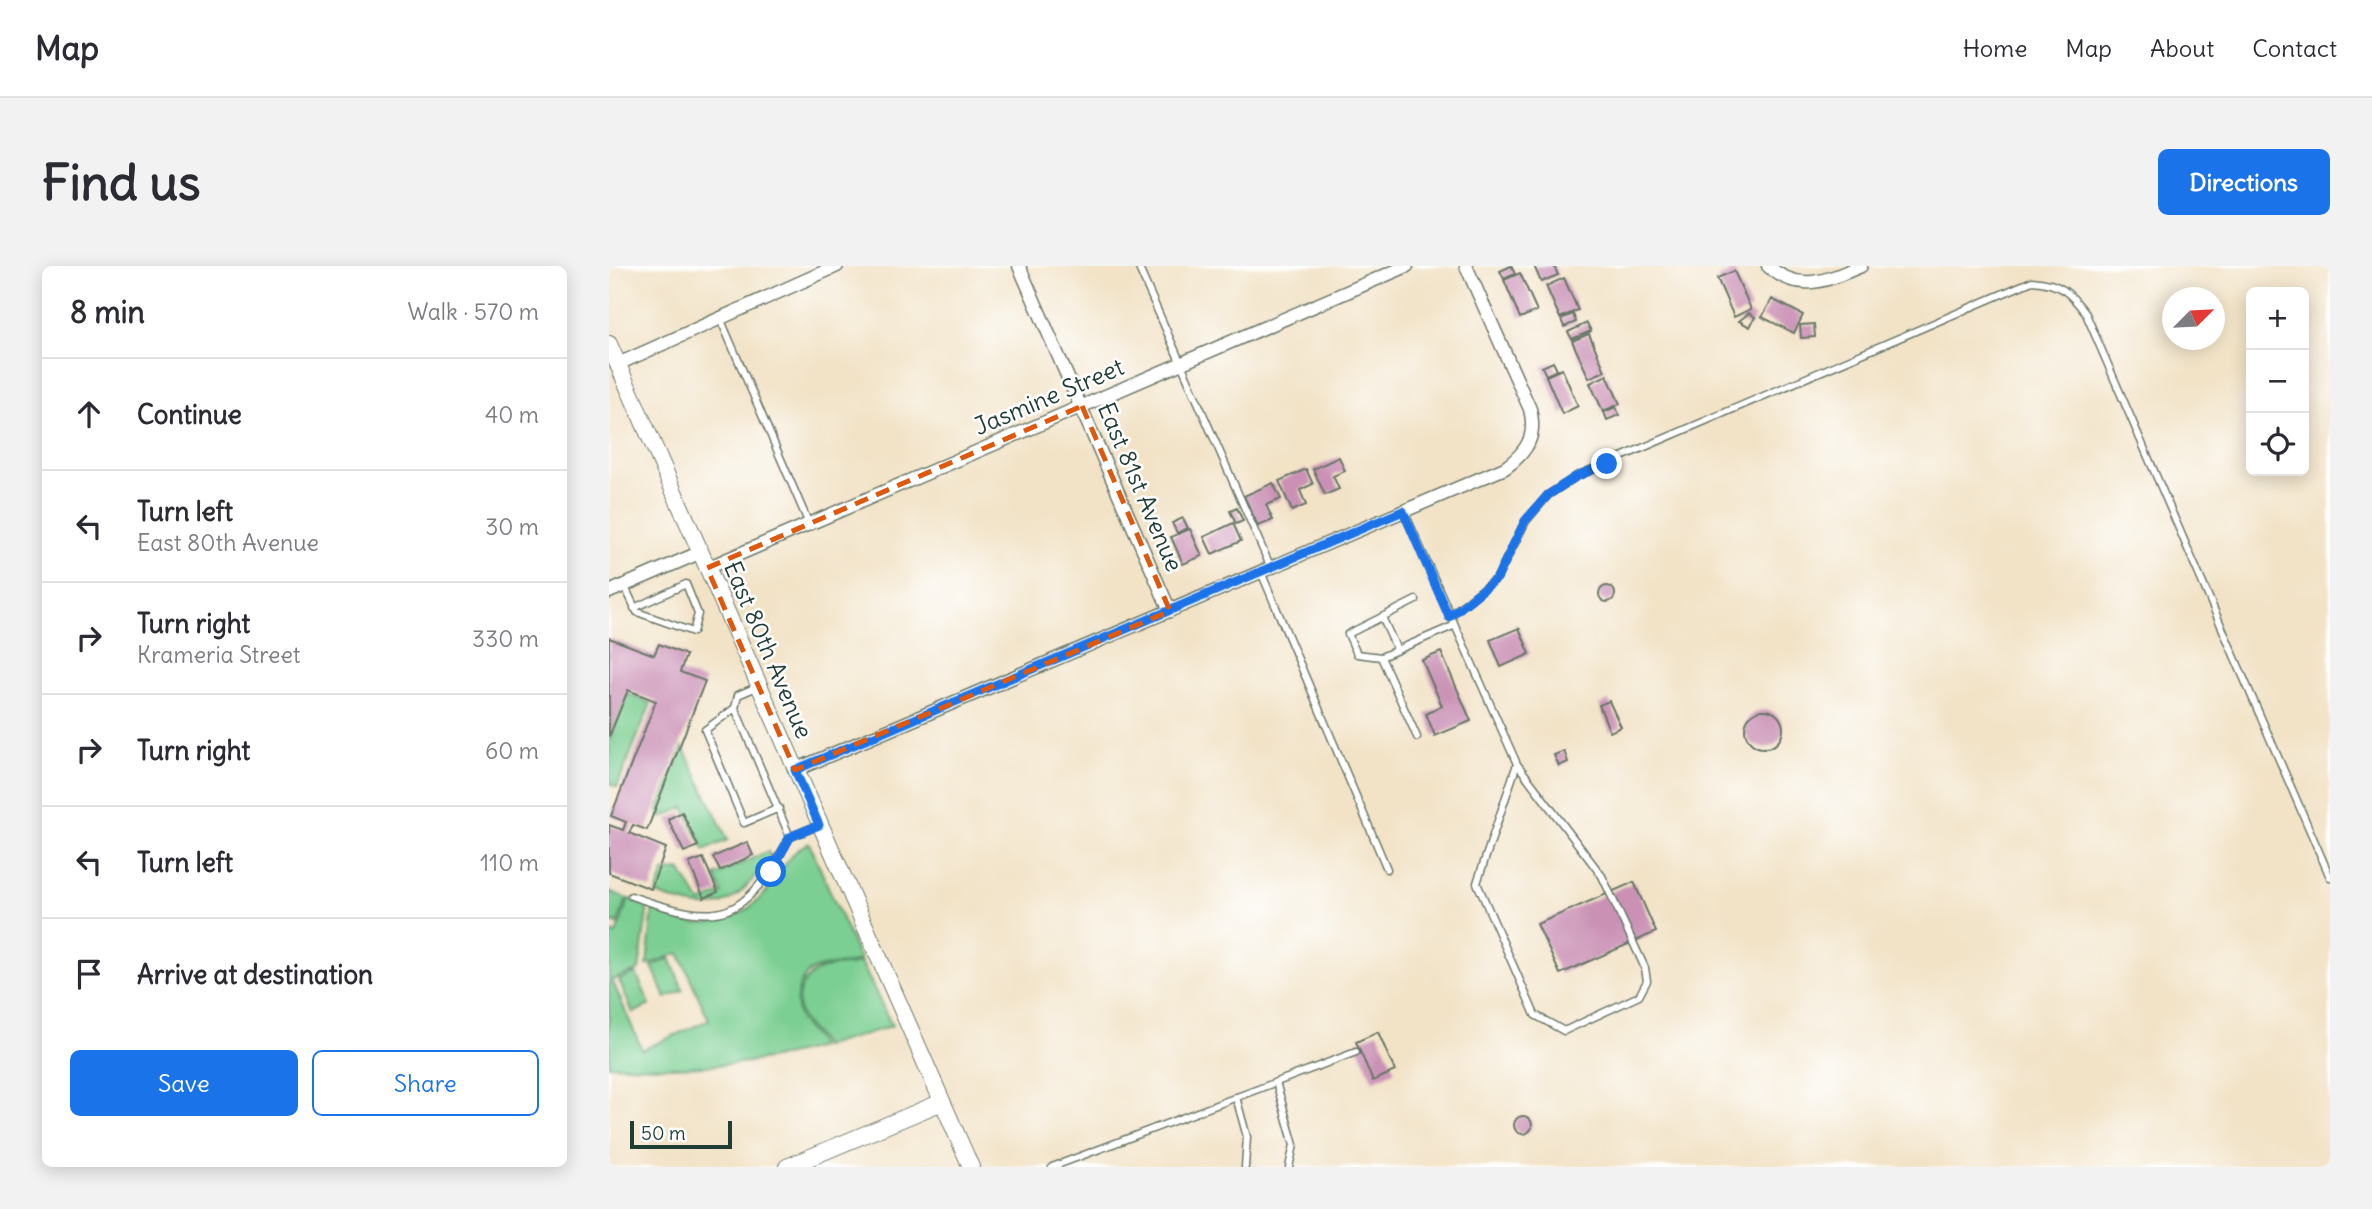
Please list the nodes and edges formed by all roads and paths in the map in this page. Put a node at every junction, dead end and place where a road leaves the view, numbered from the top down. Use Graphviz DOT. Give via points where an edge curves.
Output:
graph roads {
  1 [pos="837,266"];
  2 [pos="1019,266"];
  3 [pos="1139,266"];
  4 [pos="1407,266"];
  5 [pos="1466,266"];
  6 [pos="1768,266"];
  7 [pos="1861,266"];
  8 [pos="720,318"];
  9 [pos="609,344"];
  10 [pos="1181,363"];
  11 [pos="616,370"];
  12 [pos="1082,406"];
  13 [pos="1403,511"];
  14 [pos="809,524"];
  15 [pos="701,552"];
  16 [pos="708,568"];
  17 [pos="1266,570"];
  18 [pos="624,585"];
  19 [pos="609,592"];
  20 [pos="1416,600"];
  21 [pos="634,607"];
  22 [pos="1170,611"];
  23 [pos="1382,617"];
  24 [pos="1449,617"];
  25 [pos="1453,626"];
  26 [pos="1397,650"];
  27 [pos="1381,657"];
  28 [pos="759,686"];
  29 [pos="735,708"];
  30 [pos="1416,737"];
  31 [pos="1517,764"];
  32 [pos="795,770"];
  33 [pos="779,808"];
  34 [pos="819,825"];
  35 [pos="790,837"];
  36 [pos="1387,869"];
  37 [pos="2330,877"];
  38 [pos="631,896"];
  39 [pos="1356,1052"];
  40 [pos="1276,1082"];
  41 [pos="1236,1097"];
  42 [pos="941,1102"];
  43 [pos="787,1167"];
  44 [pos="971,1167"];
  45 [pos="1052,1167"];
  46 [pos="1245,1167"];
  47 [pos="1289,1167"];
  1 -- 8 [label="street"];
  2 -- 12 [label="street, East 81st Avenue"];
  3 -- 10 [label="lane"];
  4 -- 10 [label="street, Jasmine Street"];
  5 -- 13 [label="street" via="1530,409 1533,433 1524,452 1505,468"];
  6 -- 7 [label="street" via="1783,277 1812,284"];
  8 -- 11 [label="street"];
  8 -- 14 [label="lane"];
  9 -- 11 [label="street, East 80th Avenue"];
  10 -- 12 [label="street, Jasmine Street"];
  10 -- 17 [label="lane"];
  11 -- 15 [label="street, East 80th Avenue"];
  12 -- 14 [label="street, Jasmine Street"];
  12 -- 22 [label="street, East 81st Avenue"];
  13 -- 17 [label="street"];
  13 -- 24 [label="lane"];
  14 -- 16 [label="street, Jasmine Street"];
  15 -- 16 [label="street, East 80th Avenue"];
  15 -- 18 [label="street"];
  16 -- 28 [label="street, East 80th Avenue"];
  17 -- 22 [label="street"];
  17 -- 36 [label="lane"];
  18 -- 19 [label="street"];
  18 -- 21 [label="lane"];
  20 -- 23 [label="lane"];
  21 -- 21 [label="lane" via="693,632 698,614 686,584"];
  22 -- 32 [label="street"];
  23 -- 26 [label="lane"];
  23 -- 27 [label="lane" via="1348,634 1357,654"];
  24 -- 25 [label="lane"];
  24 -- 37 [label="lane" via="1497,578 1525,521 1548,495 1577,476 2032,281 2054,282 2071,293 2086,314"];
  25 -- 26 [label="lane"];
  25 -- 31 [label="lane"];
  26 -- 27 [label="lane"];
  27 -- 30 [label="lane"];
  28 -- 29 [label="lane" via="739,695"];
  28 -- 32 [label="street, East 80th Avenue"];
  29 -- 33 [label="lane"];
  29 -- 33 [label="lane" via="705,730 744,823"];
  31 -- 31 [label="lane" via="1477,883 1535,1016 1564,1031 1639,996 1647,981 1602,876"];
  32 -- 34 [label="street, East 80th Avenue"];
  33 -- 35 [label="lane"];
  34 -- 35 [label="lane"];
  34 -- 42 [label="street, East 80th Avenue"];
  35 -- 38 [label="lane" via="771,872 742,904 716,915 682,913"];
  39 -- 40 [label="lane"];
  40 -- 41 [label="lane"];
  40 -- 47 [label="lane" via="1294,1145"];
  41 -- 45 [label="lane"];
  41 -- 46 [label="lane" via="1247,1137"];
  42 -- 43 [label="street"];
  42 -- 44 [label="street, East 80th Avenue"];
}
